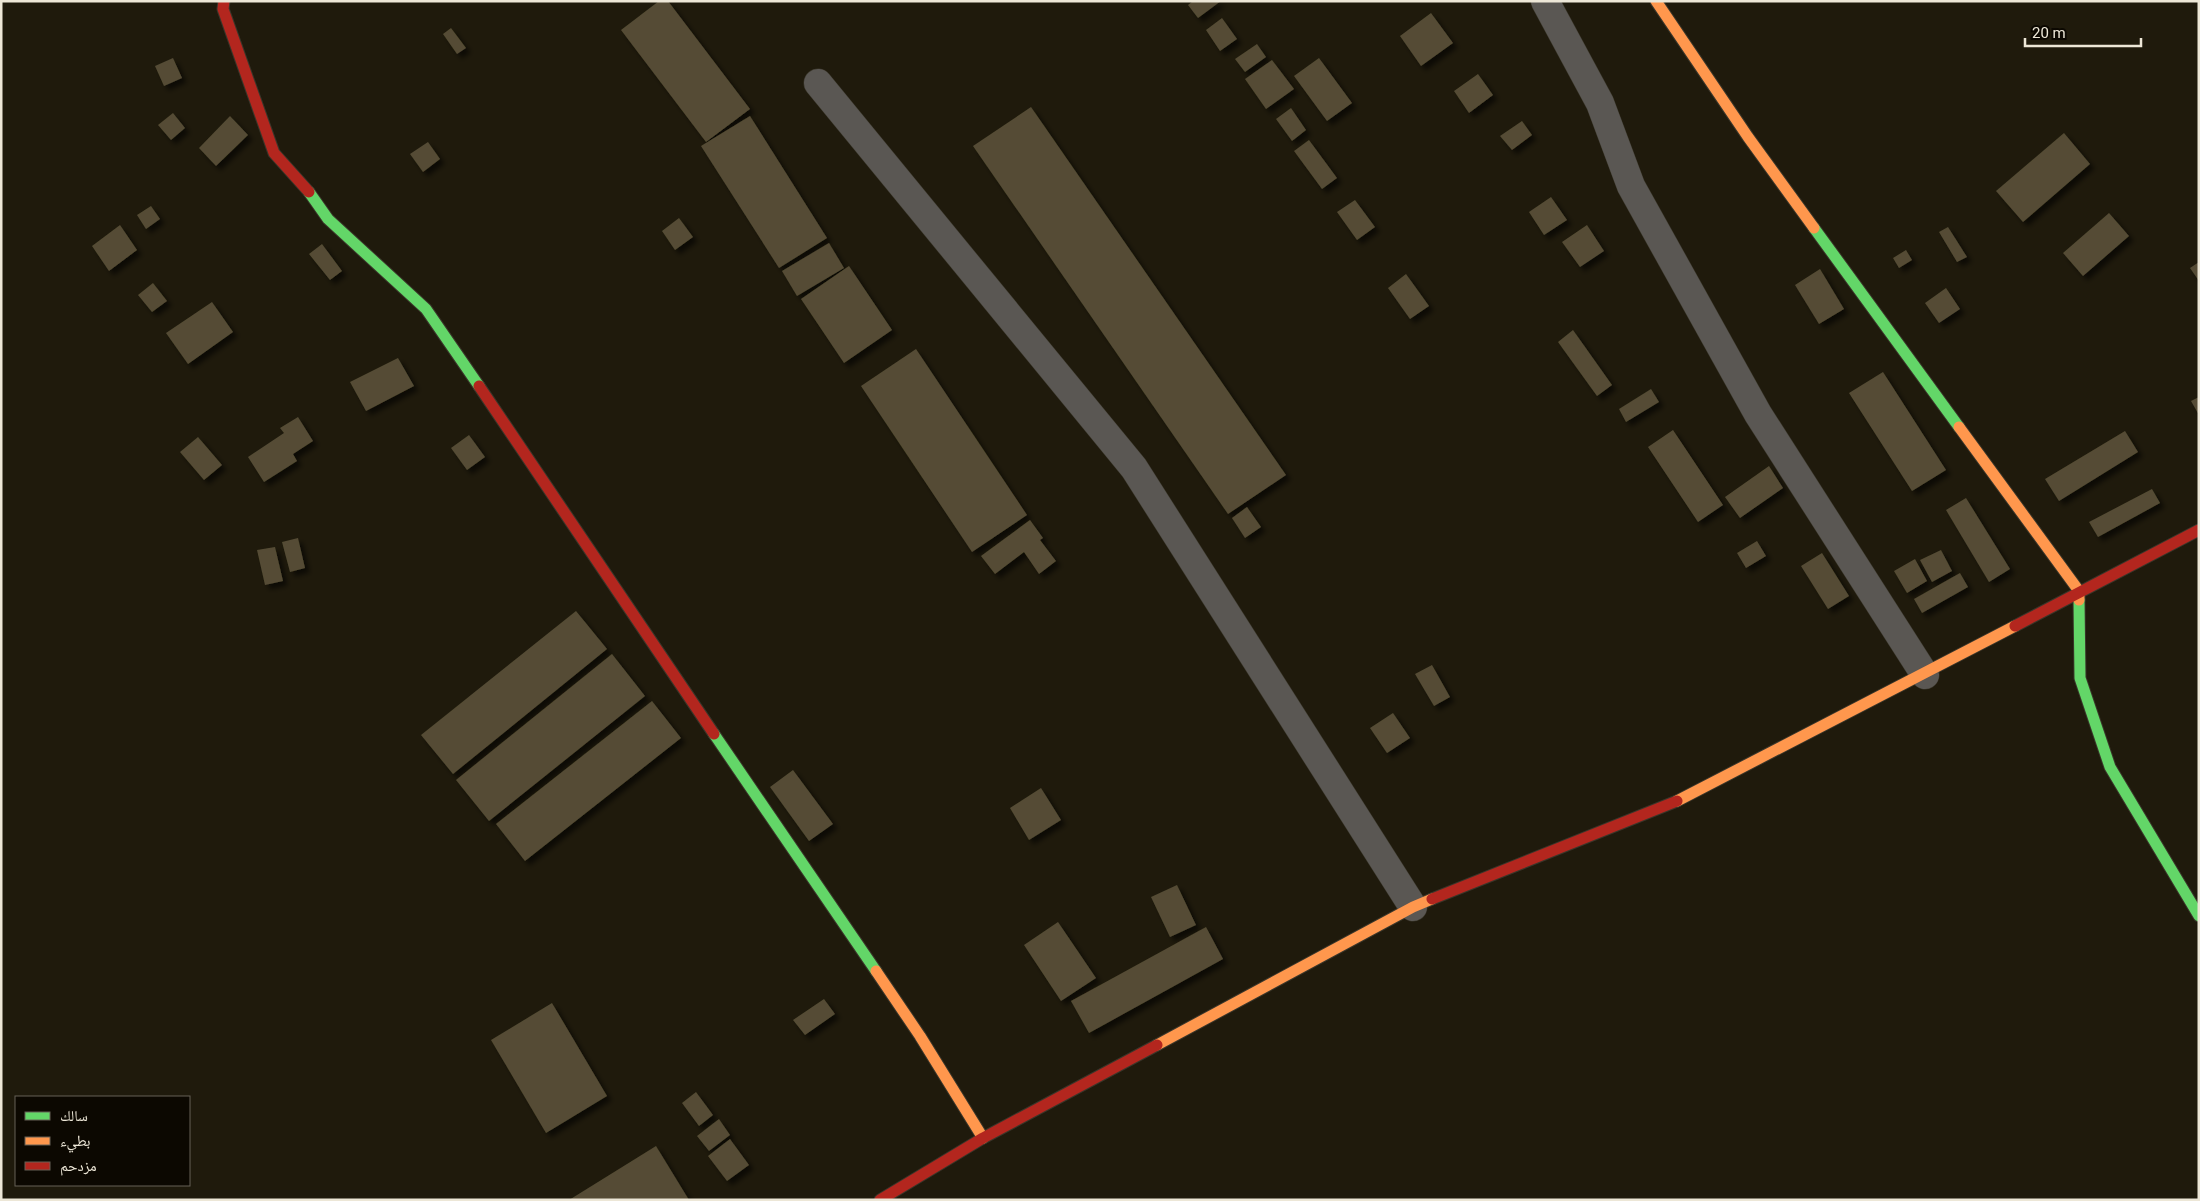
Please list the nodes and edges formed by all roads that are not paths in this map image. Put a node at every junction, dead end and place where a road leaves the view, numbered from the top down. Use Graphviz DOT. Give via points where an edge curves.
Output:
graph roads {
  1 [pos="224,1"];
  2 [pos="1545,1"];
  3 [pos="1656,1"];
  4 [pos="818,83"];
  5 [pos="2199,530"];
  6 [pos="2079,591"];
  7 [pos="1924,675"];
  8 [pos="1414,907"];
  9 [pos="2199,916"];
  10 [pos="983,1138"];
  11 [pos="880,1200"];
  1 -- 10 [label="street" via="223,9 274,153 306,188 328,220 426,310 920,1036"];
  2 -- 7 [label="street" via="1600,104 1631,186 1754,405"];
  3 -- 6 [label="street" via="1748,136"];
  4 -- 8 [label="street" via="1134,468"];
  5 -- 6 [label="street"];
  6 -- 7 [label="street"];
  6 -- 9 [label="street" via="2080,678 2110,767"];
  7 -- 8 [label="street" via="1684,798"];
  8 -- 10 [label="street"];
  10 -- 11 [label="street"];
}
